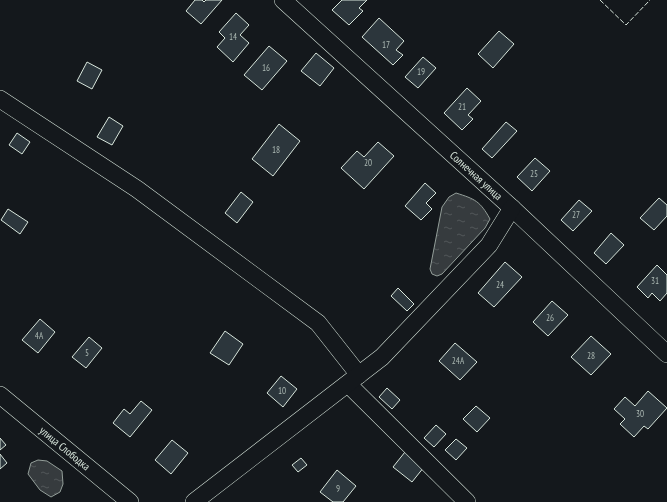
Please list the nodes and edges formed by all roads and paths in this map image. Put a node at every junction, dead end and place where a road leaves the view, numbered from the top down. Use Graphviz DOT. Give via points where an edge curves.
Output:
graph roads {
  1 [pos="283,0"];
  2 [pos="0,99"];
  3 [pos="512,208"];
  4 [pos="667,354"];
  5 [pos="353,379"];
  6 [pos="0,395"];
  7 [pos="130,502"];
  8 [pos="194,502"];
  9 [pos="467,502"];
  1 -- 3 [label="street, Солнечная улица"];
  2 -- 5 [label="street" via="137,189 318,324"];
  3 -- 4 [label="street, Солнечная улица"];
  3 -- 5 [label="street" via="489,245 382,357"];
  5 -- 8 [label="street"];
  5 -- 9 [label="street"];
  6 -- 7 [label="street, улица Слободка"];
}
